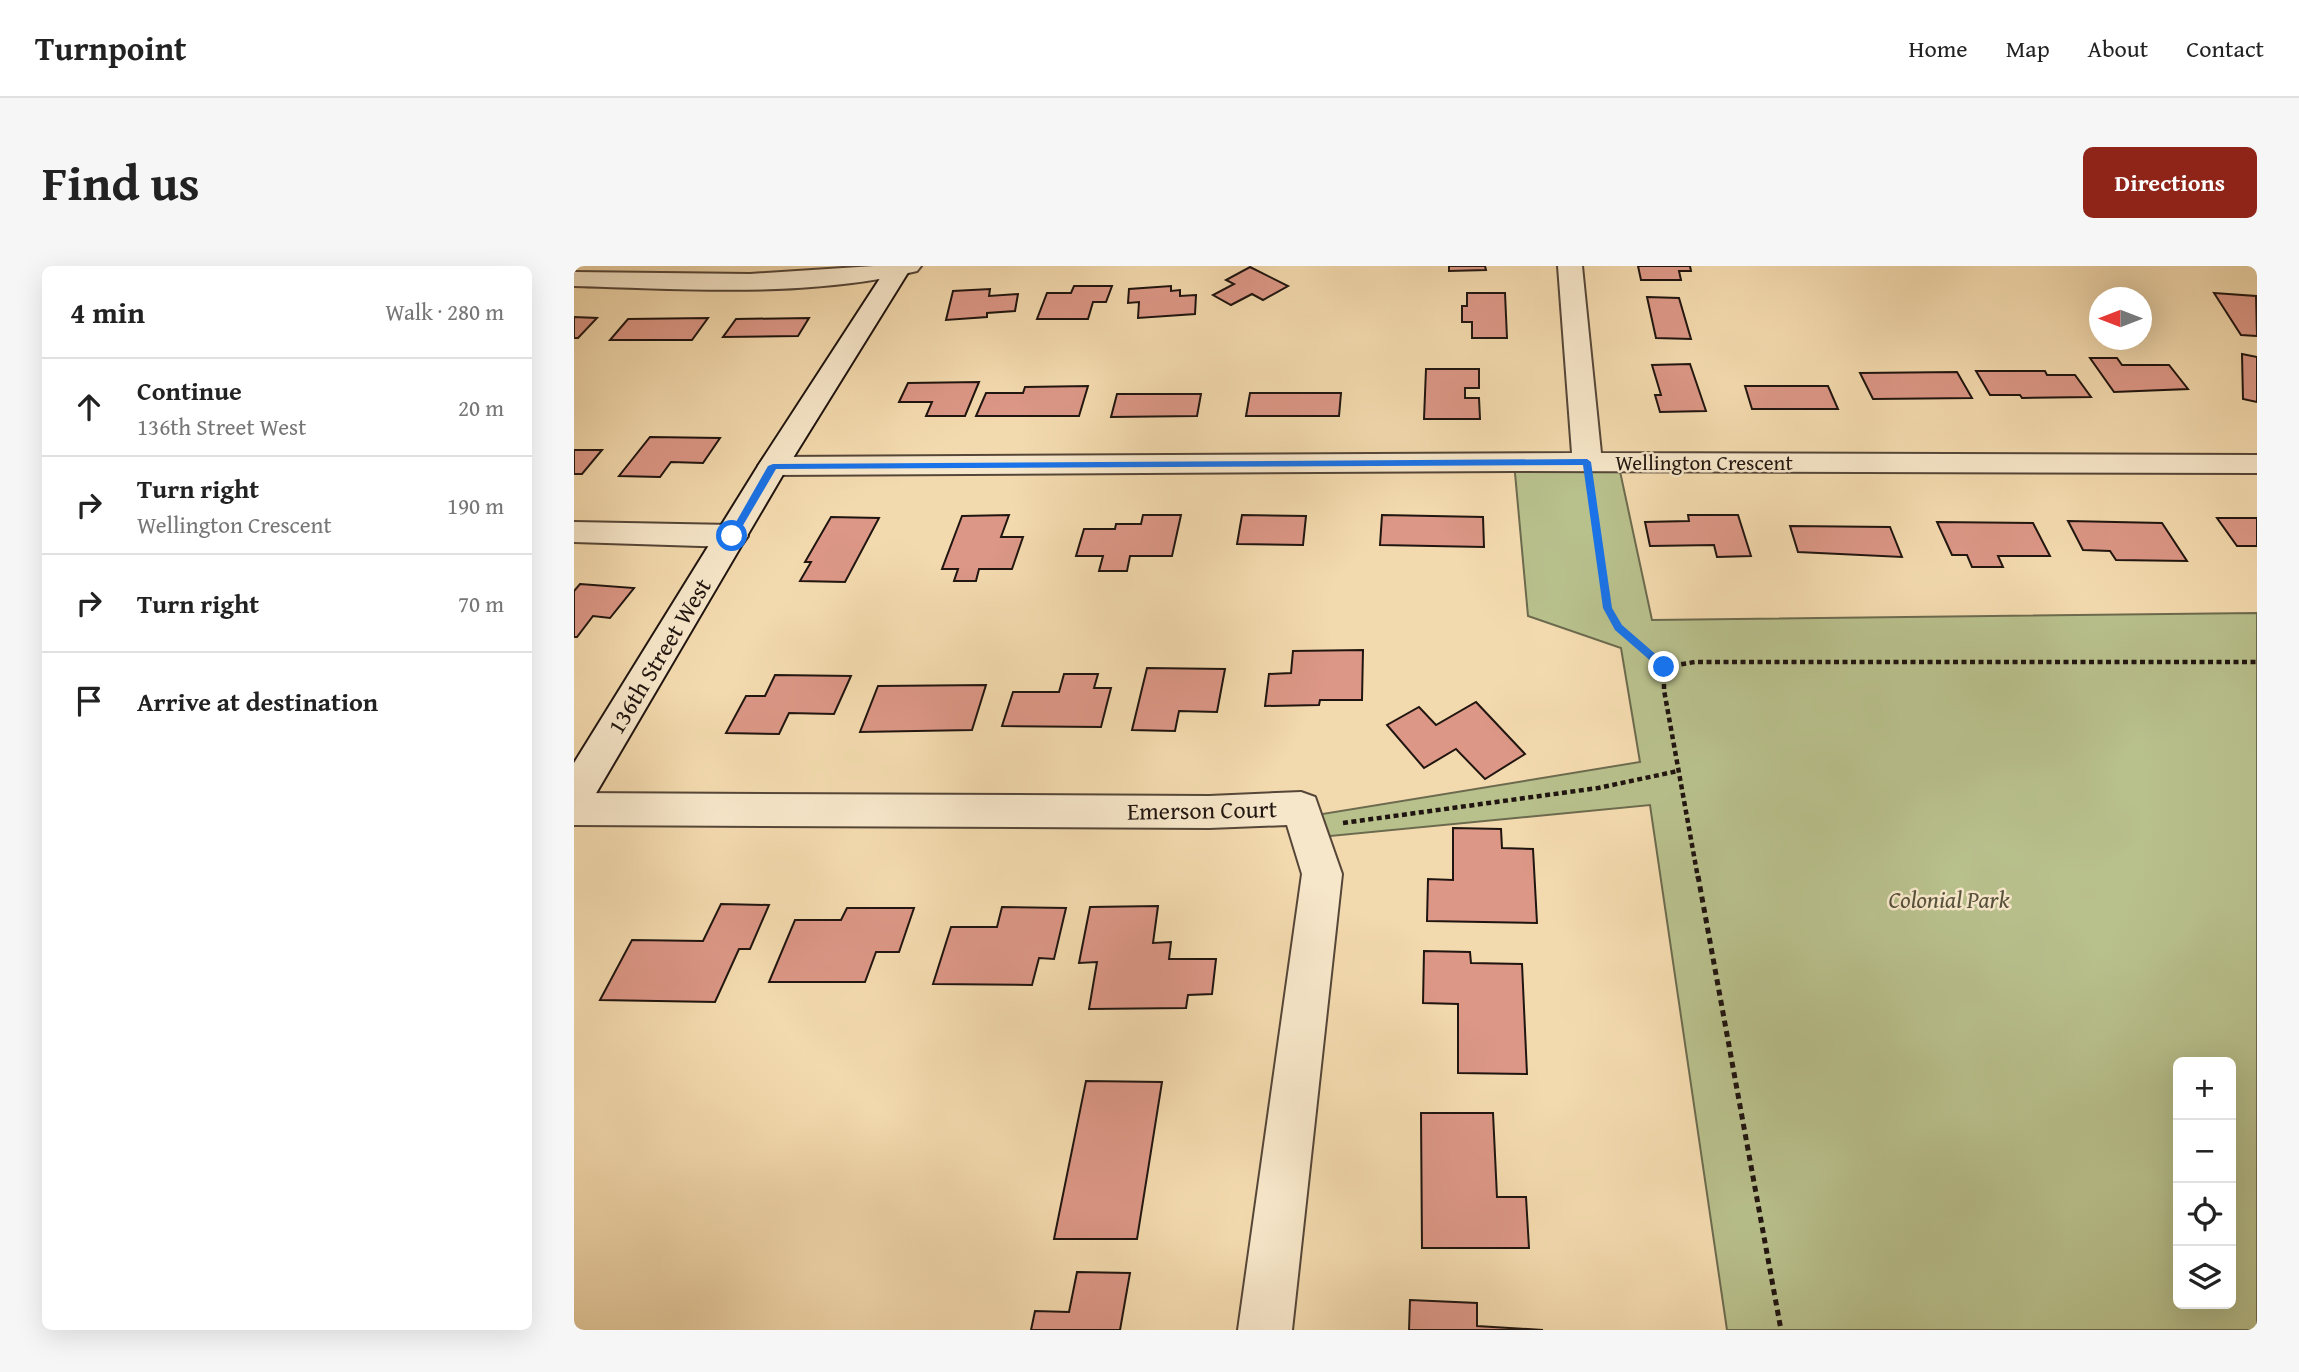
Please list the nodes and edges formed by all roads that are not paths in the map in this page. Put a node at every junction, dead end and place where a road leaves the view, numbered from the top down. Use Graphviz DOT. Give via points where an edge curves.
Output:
graph roads {
  1 [pos="903,266"];
  2 [pos="1570,266"];
  3 [pos="574,279"];
  4 [pos="1587,462"];
  5 [pos="2257,464"];
  6 [pos="773,466"];
  7 [pos="574,532"];
  8 [pos="732,536"];
  9 [pos="574,796"];
  10 [pos="574,809"];
  11 [pos="1265,1330"];
  1 -- 3 [label="street" via="859,276 819,278"];
  1 -- 6 [label="street, 136th Street West"];
  2 -- 4 [label="street"];
  4 -- 5 [label="street, Wellington Crescent"];
  4 -- 6 [label="street, Wellington Crescent"];
  6 -- 8 [label="street, 136th Street West"];
  7 -- 8 [label="street"];
  8 -- 9 [label="street, 136th Street West"];
  10 -- 11 [label="street, Emerson Court" via="1209,812 1301,808 1322,874"];
}
